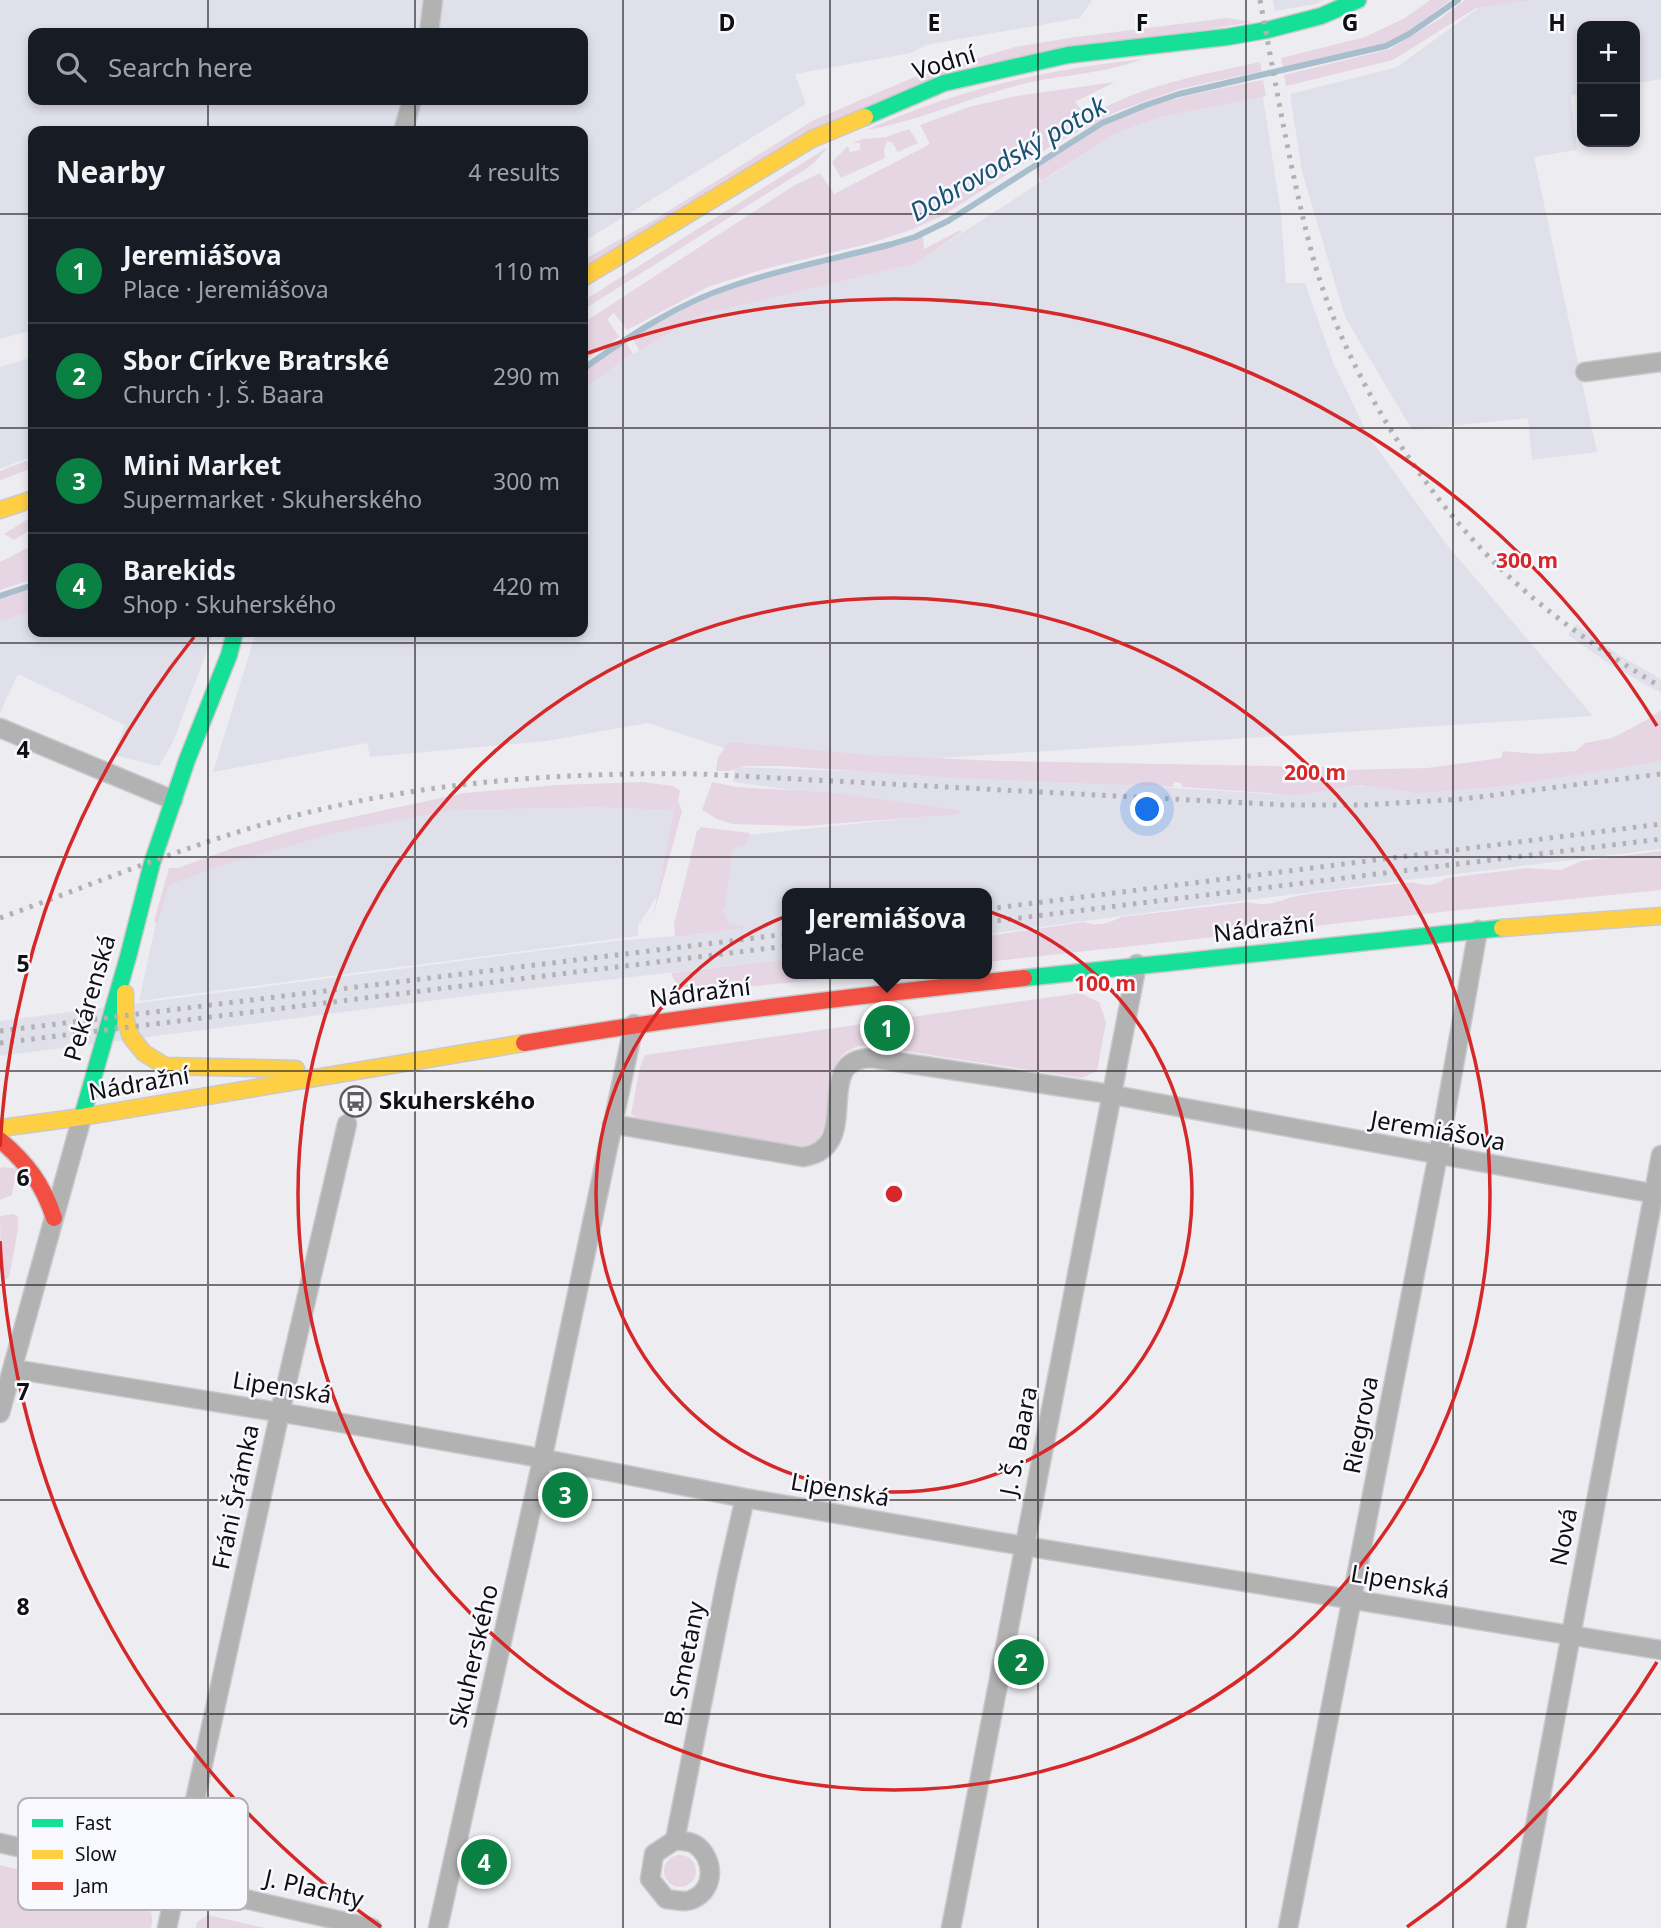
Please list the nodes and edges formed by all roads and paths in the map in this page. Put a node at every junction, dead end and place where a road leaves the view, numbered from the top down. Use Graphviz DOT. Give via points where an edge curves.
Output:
graph roads {
  1 [pos="433,0"];
  2 [pos="1358,0"];
  3 [pos="430,28"];
  4 [pos="411,105"];
  5 [pos="404,126"];
  6 [pos="588,275"];
  7 [pos="1661,362"];
  8 [pos="1585,372"];
  9 [pos="28,501"];
  10 [pos="0,510"];
  11 [pos="234,637"];
  12 [pos="0,727"];
  13 [pos="173,800"];
  14 [pos="1661,916"];
  15 [pos="1478,930"];
  16 [pos="128,957"];
  17 [pos="1136,964"];
  18 [pos="634,1024"];
  19 [pos="353,1071"];
  20 [pos="1113,1095"];
  21 [pos="82,1117"];
  22 [pos="347,1124"];
  23 [pos="612,1124"];
  24 [pos="0,1128"];
  25 [pos="0,1140"];
  26 [pos="1438,1155"];
  27 [pos="1661,1155"];
  28 [pos="1657,1195"];
  29 [pos="54,1218"];
  30 [pos="13,1368"];
  31 [pos="280,1412"];
  32 [pos="0,1413"];
  33 [pos="542,1459"];
  34 [pos="745,1498"];
  35 [pos="1023,1546"];
  36 [pos="1352,1598"];
  37 [pos="1570,1636"];
  38 [pos="1661,1650"];
  39 [pos="196,1798"];
  40 [pos="675,1840"];
  41 [pos="0,1843"];
  42 [pos="18,1847"];
  43 [pos="248,1899"];
  44 [pos="171,1910"];
  45 [pos="167,1928"];
  46 [pos="372,1928"];
  47 [pos="438,1928"];
  48 [pos="951,1928"];
  49 [pos="1288,1928"];
  50 [pos="1516,1928"];
  1 -- 3 [label="street"];
  2 -- 6 [label="main road, Vodní" via="1321,16 1266,30 1068,55 944,83 812,139"];
  4 -- 5 [label="street"];
  7 -- 8 [label="street"];
  9 -- 10 [label="main road"];
  11 -- 13 [label="main road, Pekárenská"];
  12 -- 13 [label="street"];
  13 -- 16 [label="main road, Pekárenská"];
  14 -- 15 [label="main road, Nádražní"];
  15 -- 17 [label="main road, Nádražní"];
  15 -- 26 [label="street, Riegrova"];
  16 -- 19 [label="main road" via="126,1027 148,1058 165,1066"];
  16 -- 21 [label="main road, Pekárenská"];
  17 -- 18 [label="main road, Nádražní"];
  17 -- 20 [label="street, J. Š. Baara"];
  18 -- 19 [label="main road, Nádražní"];
  18 -- 23 [label="street, Skuherského"];
  19 -- 21 [label="main road, Nádražní"];
  20 -- 23 [label="street, Jeremiášova" via="857,1058 841,1076 827,1148 815,1155 803,1157"];
  20 -- 26 [label="street, Jeremiášova"];
  20 -- 35 [label="street, J. Š. Baara"];
  21 -- 24 [label="main road, Nádražní"];
  21 -- 29 [label="street, Pekárenská"];
  22 -- 31 [label="street, Fráni Šrámka"];
  23 -- 33 [label="street, Skuherského"];
  25 -- 29 [label="main road" via="32,1167"];
  26 -- 28 [label="street, Jeremiášova"];
  26 -- 36 [label="street, Riegrova"];
  27 -- 28 [label="street, Nová"];
  28 -- 37 [label="street, Nová"];
  29 -- 30 [label="street, Pekárenská"];
  30 -- 31 [label="street, Lipenská"];
  30 -- 32 [label="street, Pekárenská"];
  31 -- 33 [label="street, Lipenská"];
  31 -- 39 [label="street, Fráni Šrámka"];
  33 -- 34 [label="street, Lipenská"];
  33 -- 47 [label="street, Skuherského"];
  34 -- 35 [label="street, Lipenská"];
  34 -- 40 [label="street, B. Smetany"];
  35 -- 36 [label="street, Lipenská"];
  35 -- 48 [label="street, J. Š. Baara"];
  36 -- 37 [label="street, Lipenská"];
  36 -- 49 [label="street, Riegrova"];
  37 -- 38 [label="street, Lipenská"];
  37 -- 50 [label="street, Nová"];
  41 -- 42 [label="street, J. Plachty"];
  43 -- 46 [label="street, J. Plachty"];
  44 -- 45 [label="street, Fráni Šrámka"];
}
